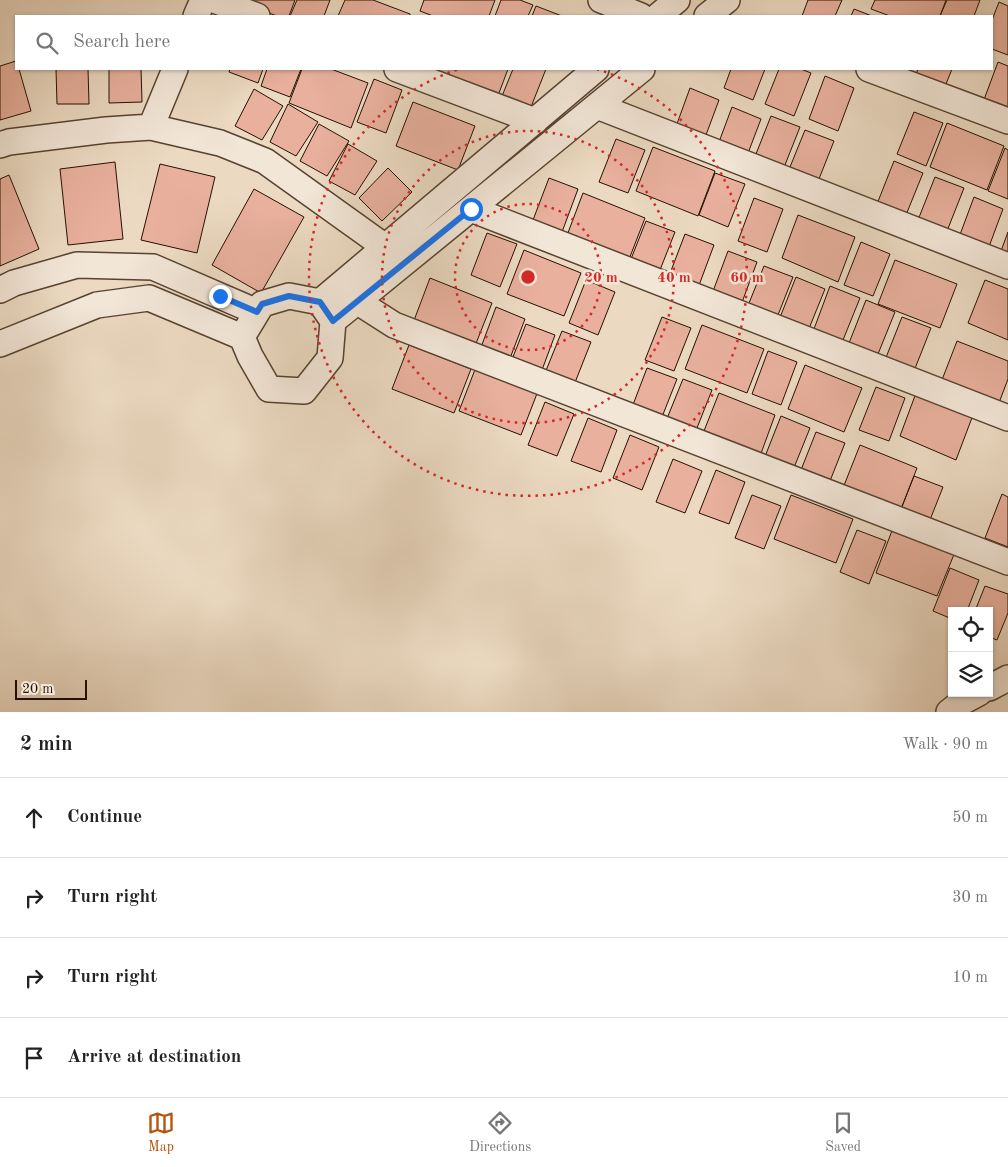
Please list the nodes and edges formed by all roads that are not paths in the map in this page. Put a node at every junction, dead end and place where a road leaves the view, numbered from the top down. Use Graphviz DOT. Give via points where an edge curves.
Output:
graph roads {
  1 [pos="202,0"];
  2 [pos="214,0"];
  3 [pos="601,0"];
  4 [pos="678,0"];
  5 [pos="196,15"];
  6 [pos="254,15"];
  7 [pos="639,15"];
  8 [pos="659,15"];
  9 [pos="175,70"];
  10 [pos="400,70"];
  11 [pos="595,70"];
  12 [pos="641,70"];
  13 [pos="872,70"];
  14 [pos="597,106"];
  15 [pos="535,121"];
  16 [pos="1008,121"];
  17 [pos="151,127"];
  18 [pos="0,145"];
  19 [pos="471,209"];
  20 [pos="385,247"];
  21 [pos="1008,266"];
  22 [pos="0,290"];
  23 [pos="358,302"];
  24 [pos="257,312"];
  25 [pos="327,312"];
  26 [pos="242,337"];
  27 [pos="0,344"];
  28 [pos="1008,418"];
  29 [pos="1008,562"];
  30 [pos="1008,678"];
  31 [pos="993,686"];
  32 [pos="971,697"];
  33 [pos="949,712"];
  1 -- 5 [label="street"];
  2 -- 6 [label="street"];
  3 -- 7 [label="street"];
  4 -- 8 [label="street"];
  9 -- 17 [label="street"];
  10 -- 15 [label="street"];
  11 -- 15 [label="street"];
  12 -- 14 [label="street"];
  13 -- 16 [label="street"];
  14 -- 19 [label="street"];
  14 -- 21 [label="street"];
  15 -- 20 [label="street"];
  17 -- 18 [label="street"];
  17 -- 20 [label="street" via="220,143 265,161"];
  19 -- 23 [label="street"];
  19 -- 28 [label="street"];
  20 -- 25 [label="street"];
  22 -- 24 [label="street" via="76,265 153,268"];
  23 -- 25 [label="street"];
  23 -- 29 [label="street" via="394,325"];
  24 -- 25 [label="street" via="262,304 289,296"];
  24 -- 26 [label="street"];
  25 -- 26 [label="street" via="330,358 304,391 269,389"];
  26 -- 27 [label="street" via="149,298 98,305"];
  30 -- 31 [label="street"];
  32 -- 33 [label="street"];
}
